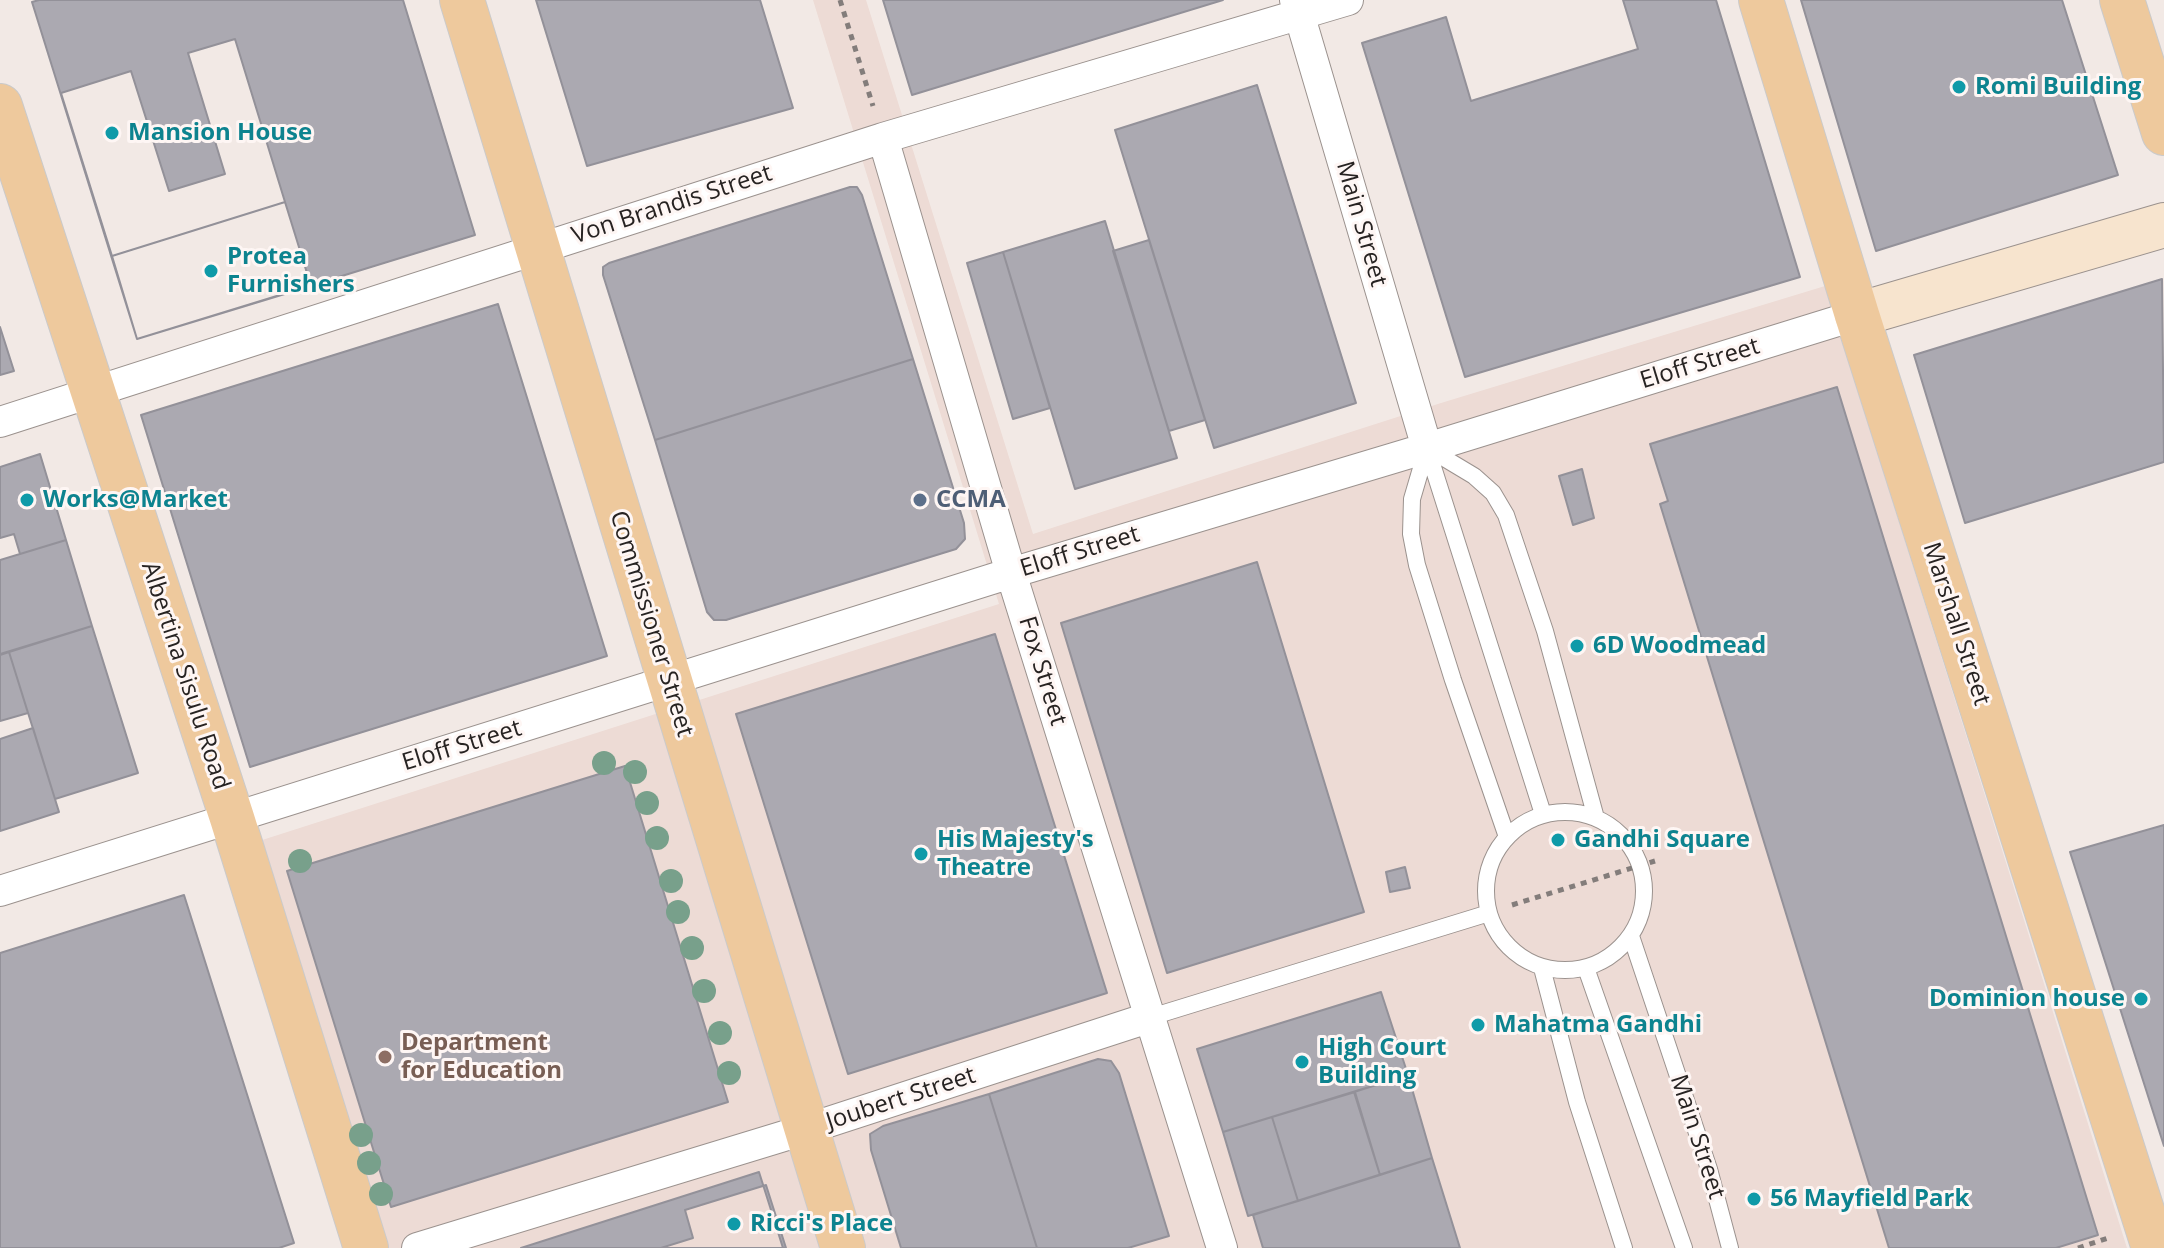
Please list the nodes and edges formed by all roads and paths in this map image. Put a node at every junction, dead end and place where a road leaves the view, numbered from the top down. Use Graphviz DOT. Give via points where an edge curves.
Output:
graph roads {
  1 [pos="462,0"];
  2 [pos="840,0"];
  3 [pos="1348,0"];
  4 [pos="1761,0"];
  5 [pos="2122,0"];
  6 [pos="1298,8"];
  7 [pos="0,106"];
  8 [pos="2164,133"];
  9 [pos="883,138"];
  10 [pos="2164,225"];
  11 [pos="538,248"];
  12 [pos="1857,315"];
  13 [pos="93,393"];
  14 [pos="0,422"];
  15 [pos="1427,448"];
  16 [pos="1011,573"];
  17 [pos="668,682"];
  18 [pos="1543,814"];
  19 [pos="232,818"];
  20 [pos="1596,818"];
  21 [pos="1507,837"];
  22 [pos="1648,863"];
  23 [pos="0,891"];
  24 [pos="1489,913"];
  25 [pos="1631,936"];
  26 [pos="1542,968"];
  27 [pos="1586,968"];
  28 [pos="1151,1017"];
  29 [pos="807,1129"];
  30 [pos="366,1248"];
  31 [pos="417,1248"];
  32 [pos="843,1248"];
  33 [pos="1222,1248"];
  34 [pos="1624,1248"];
  35 [pos="1684,1248"];
  36 [pos="1730,1248"];
  37 [pos="2154,1248"];
  1 -- 11 [label="main road, Commissioner Street"];
  2 -- 9 [label="path"];
  3 -- 6 [label="street, Von Brandis Street"];
  4 -- 12 [label="main road, Marshall Street"];
  5 -- 8 [label="main road"];
  6 -- 9 [label="street, Von Brandis Street"];
  6 -- 15 [label="street, Main Street"];
  7 -- 13 [label="main road, Albertina Sisulu Road"];
  9 -- 11 [label="street, Von Brandis Street"];
  9 -- 16 [label="street, Fox Street"];
  10 -- 12 [label="street, Eloff Street"];
  11 -- 13 [label="street, Von Brandis Street"];
  11 -- 17 [label="main road, Commissioner Street"];
  12 -- 15 [label="street, Eloff Street"];
  12 -- 37 [label="main road, Marshall Street"];
  13 -- 14 [label="street, Von Brandis Street"];
  13 -- 19 [label="main road, Albertina Sisulu Road"];
  15 -- 16 [label="street, Eloff Street"];
  15 -- 18 [label="lane"];
  15 -- 20 [label="lane" via="1474,476 1506,515 1545,631"];
  15 -- 21 [label="lane" via="1412,499 1417,565"];
  16 -- 17 [label="street, Eloff Street"];
  16 -- 28 [label="street, Fox Street"];
  17 -- 19 [label="street, Eloff Street"];
  17 -- 29 [label="main road, Commissioner Street"];
  18 -- 20 [label="lane"];
  18 -- 21 [label="lane"];
  19 -- 23 [label="street, Eloff Street"];
  19 -- 30 [label="main road, Albertina Sisulu Road"];
  20 -- 22 [label="lane"];
  21 -- 24 [label="lane" via="1492,859 1486,886"];
  22 -- 24 [label="path"];
  22 -- 25 [label="lane" via="1641,914"];
  24 -- 26 [label="lane" via="1500,937 1519,956"];
  24 -- 28 [label="lane, Joubert Street"];
  25 -- 27 [label="lane" via="1603,961"];
  25 -- 36 [label="lane, Main Street"];
  26 -- 27 [label="lane"];
  26 -- 34 [label="lane" via="1577,1102"];
  27 -- 35 [label="lane"];
  28 -- 29 [label="street, Joubert Street"];
  28 -- 33 [label="street, Fox Street"];
  29 -- 31 [label="street, Joubert Street"];
  29 -- 32 [label="main road, Commissioner Street"];
}
